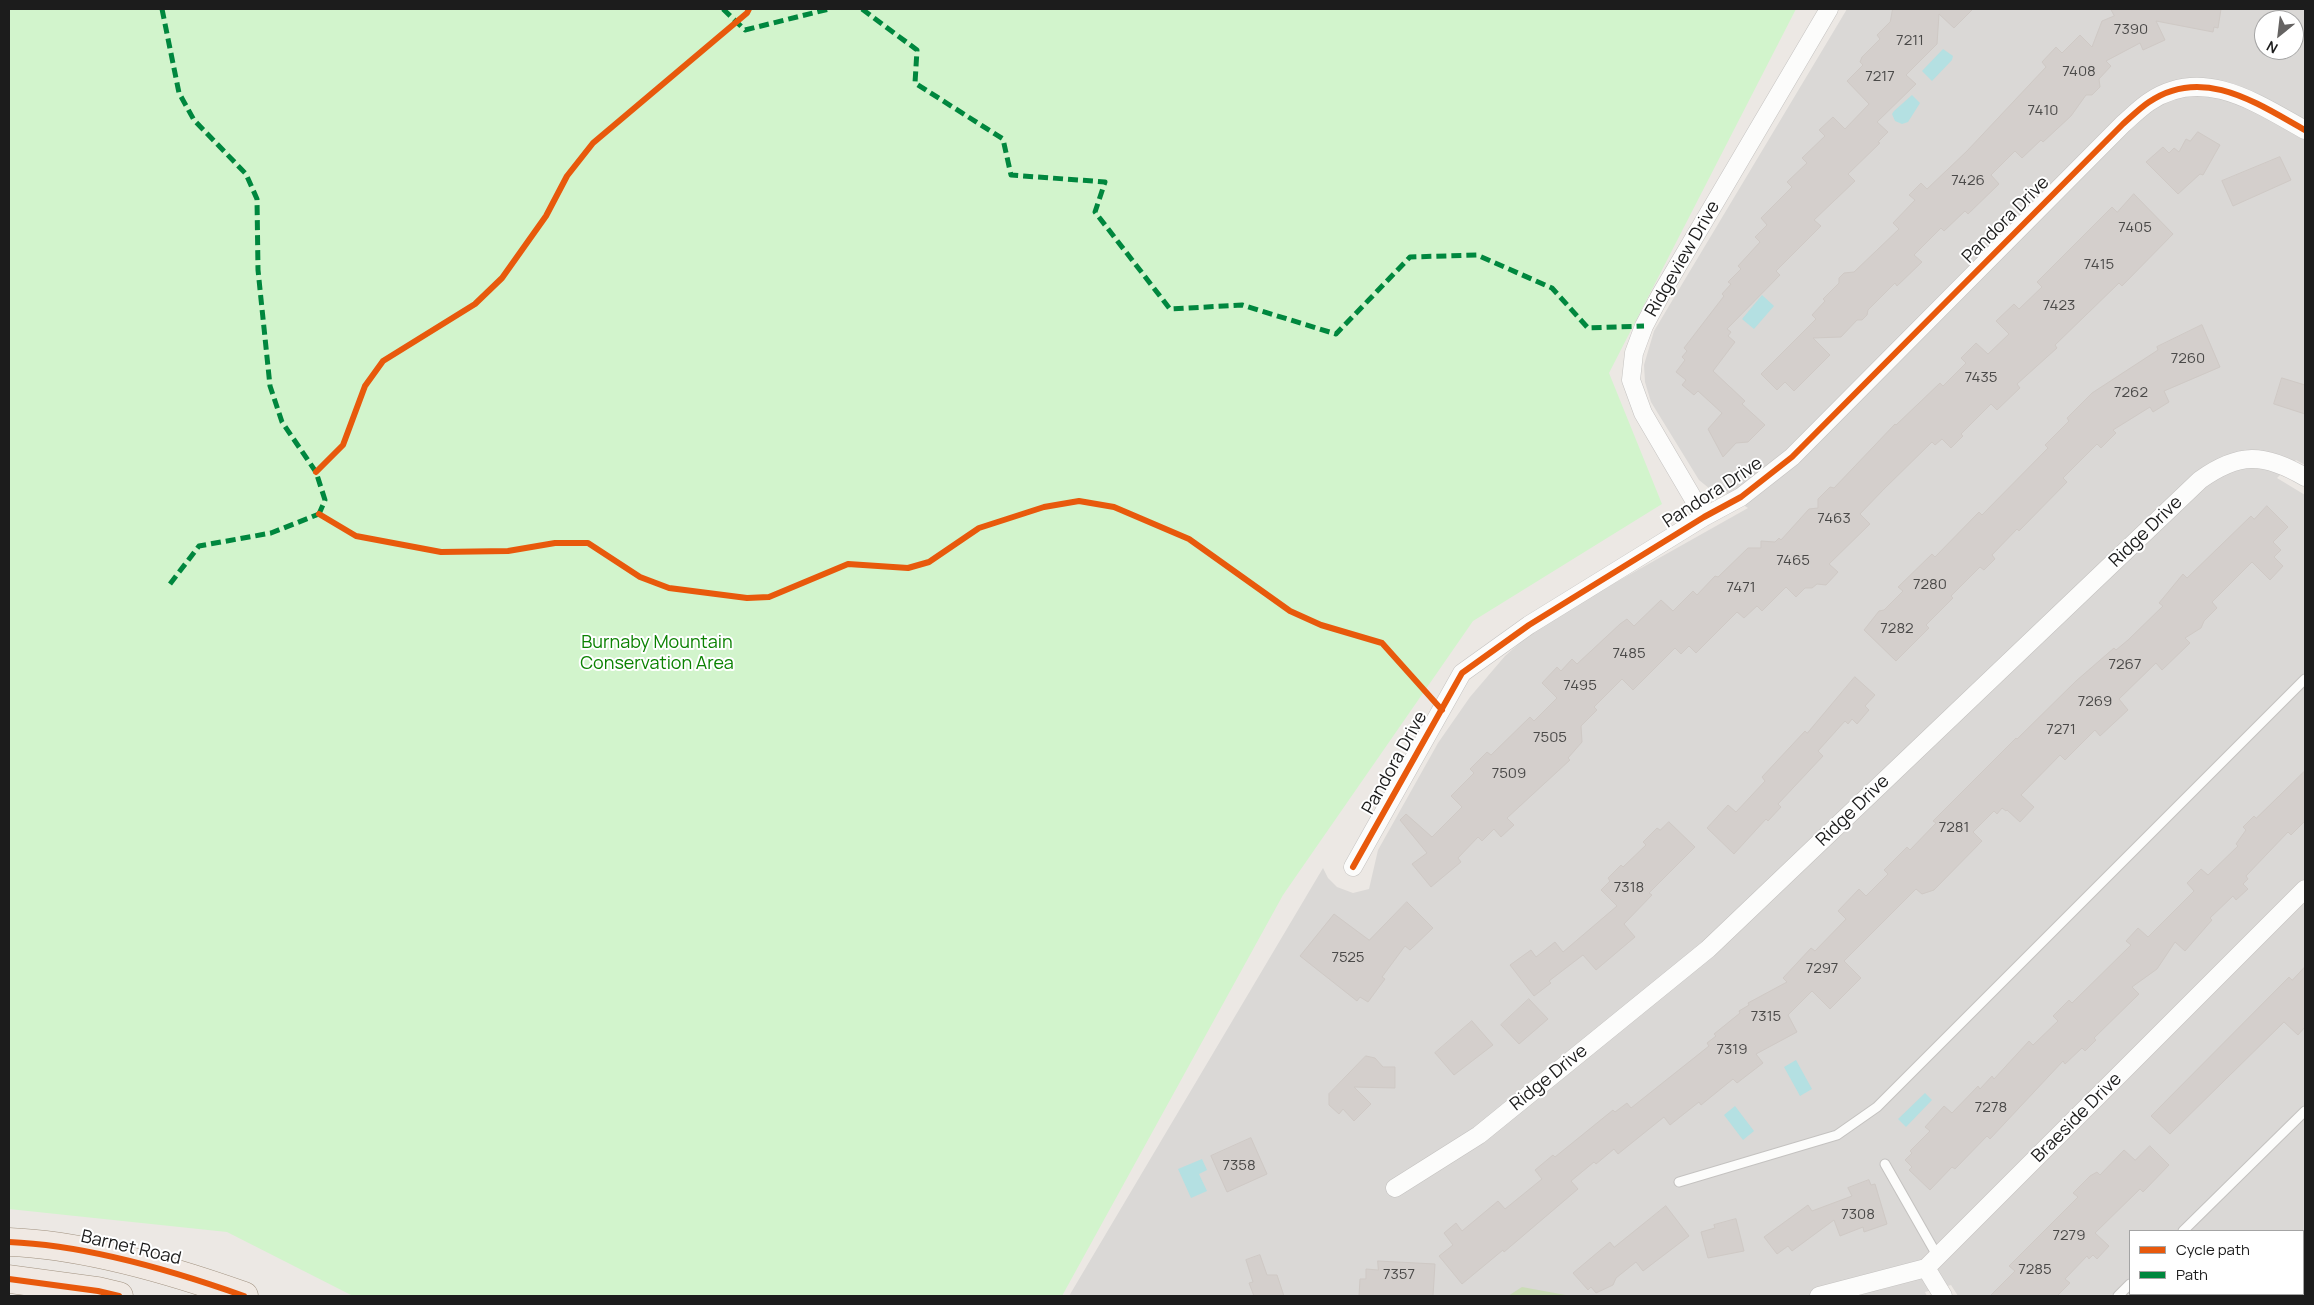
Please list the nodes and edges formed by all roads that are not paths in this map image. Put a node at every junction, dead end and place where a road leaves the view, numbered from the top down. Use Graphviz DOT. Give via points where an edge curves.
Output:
graph roads {
  1 [pos="1829,9"];
  2 [pos="2305,130"];
  3 [pos="2305,477"];
  4 [pos="1704,517"];
  5 [pos="2305,679"];
  6 [pos="1354,867"];
  7 [pos="2305,889"];
  8 [pos="2305,1110"];
  9 [pos="1885,1164"];
  10 [pos="1680,1182"];
  11 [pos="1395,1188"];
  12 [pos="2184,1230"];
  13 [pos="9,1242"];
  14 [pos="1932,1262"];
  15 [pos="9,1279"];
  16 [pos="2129,1285"];
  17 [pos="119,1296"];
  18 [pos="244,1296"];
  19 [pos="1819,1296"];
  20 [pos="1943,1296"];
  21 [pos="2118,1296"];
  1 -- 4 [label="street, Ridgeview Drive" via="1661,294 1634,353 1631,380 1643,413"];
  2 -- 4 [label="street, Pandora Drive" via="2233,93 2207,86 2169,92 2150,101 2123,124 1792,457 1741,497"];
  3 -- 11 [label="street, Ridge Drive" via="2283,464 2259,458 2236,460 2200,480 1708,949 1479,1135"];
  4 -- 6 [label="street, Pandora Drive" via="1529,624 1462,673"];
  5 -- 10 [label="lane" via="1876,1107 1837,1135"];
  7 -- 14 [label="street, Braeside Drive"];
  8 -- 12 [label="lane"];
  9 -- 14 [label="lane"];
  13 -- 18 [label="main road, Barnet Road" via="104,1255 182,1274"];
  14 -- 19 [label="street"];
  14 -- 20 [label="street"];
  15 -- 17 [label="main road"];
  16 -- 21 [label="lane"];
}
